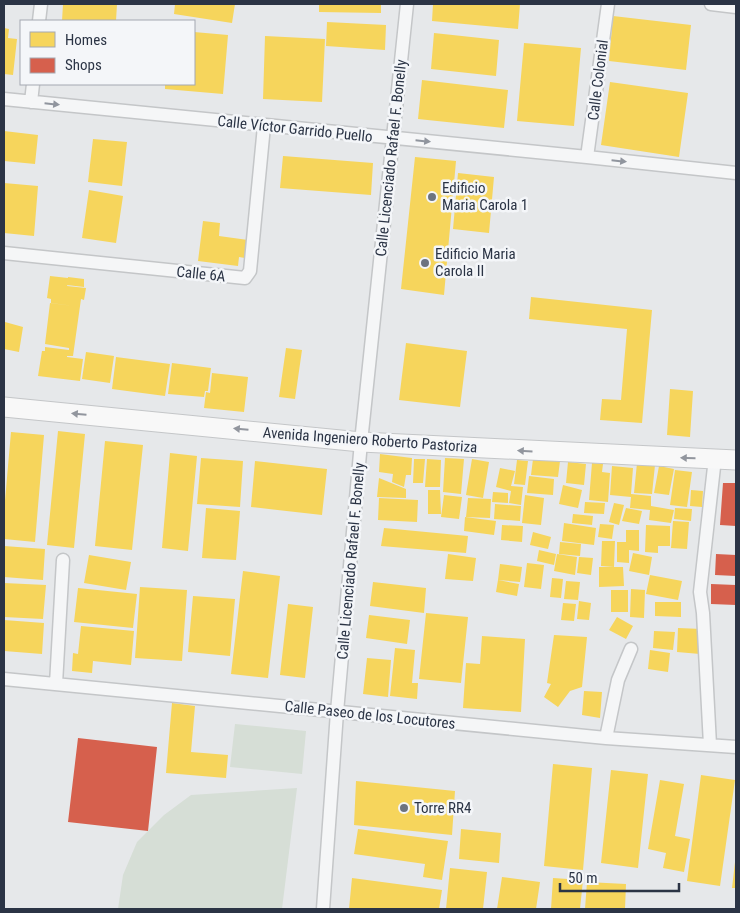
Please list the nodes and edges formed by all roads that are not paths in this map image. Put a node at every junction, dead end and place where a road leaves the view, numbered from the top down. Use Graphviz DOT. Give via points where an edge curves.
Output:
graph roads {
  1 [pos="41,4"];
  2 [pos="408,4"];
  3 [pos="608,4"];
  4 [pos="712,4"];
  5 [pos="736,7"];
  6 [pos="39,20"];
  7 [pos="33,85"];
  8 [pos="4,99"];
  9 [pos="32,102"];
  10 [pos="264,126"];
  11 [pos="394,138"];
  12 [pos="587,157"];
  13 [pos="736,173"];
  14 [pos="4,253"];
  15 [pos="4,407"];
  16 [pos="361,442"];
  17 [pos="714,458"];
  18 [pos="736,460"];
  19 [pos="63,560"];
  20 [pos="631,649"];
  21 [pos="4,680"];
  22 [pos="56,684"];
  23 [pos="337,712"];
  24 [pos="606,738"];
  25 [pos="710,745"];
  26 [pos="736,747"];
  27 [pos="323,909"];
  1 -- 6 [label="street"];
  2 -- 11 [label="street, Calle Licenciado Rafael F. Bonelly"];
  3 -- 12 [label="street, Calle Colonial"];
  4 -- 5 [label="street"];
  7 -- 9 [label="street"];
  8 -- 9 [label="street, Calle Víctor Garrido Puello"];
  9 -- 10 [label="street, Calle Víctor Garrido Puello, one-way"];
  10 -- 11 [label="street, Calle Víctor Garrido Puello"];
  10 -- 14 [label="street, Calle 6A" via="250,271 245,278"];
  11 -- 12 [label="street, Calle Víctor Garrido Puello, one-way"];
  11 -- 16 [label="street, Calle Licenciado Rafael F. Bonelly"];
  12 -- 13 [label="street, Calle Víctor Garrido Puello, one-way"];
  16 -- 15 [label="street, Avenida Ingeniero Roberto Pastoriza, one-way"];
  17 -- 16 [label="street, Avenida Ingeniero Roberto Pastoriza, one-way"];
  16 -- 23 [label="street, Calle Licenciado Rafael F. Bonelly"];
  17 -- 18 [label="street, Avenida Ingeniero Roberto Pastoriza"];
  17 -- 25 [label="street" via="700,592"];
  19 -- 22 [label="street"];
  20 -- 24 [label="street" via="618,680"];
  21 -- 22 [label="street, Calle Paseo de los Locutores"];
  22 -- 23 [label="street, Calle Paseo de los Locutores"];
  23 -- 24 [label="street, Calle Paseo de los Locutores"];
  23 -- 27 [label="street, Calle Licenciado Rafael F. Bonelly"];
  24 -- 25 [label="street, Calle Paseo de los Locutores"];
  25 -- 26 [label="street, Calle Paseo de los Locutores"];
}
